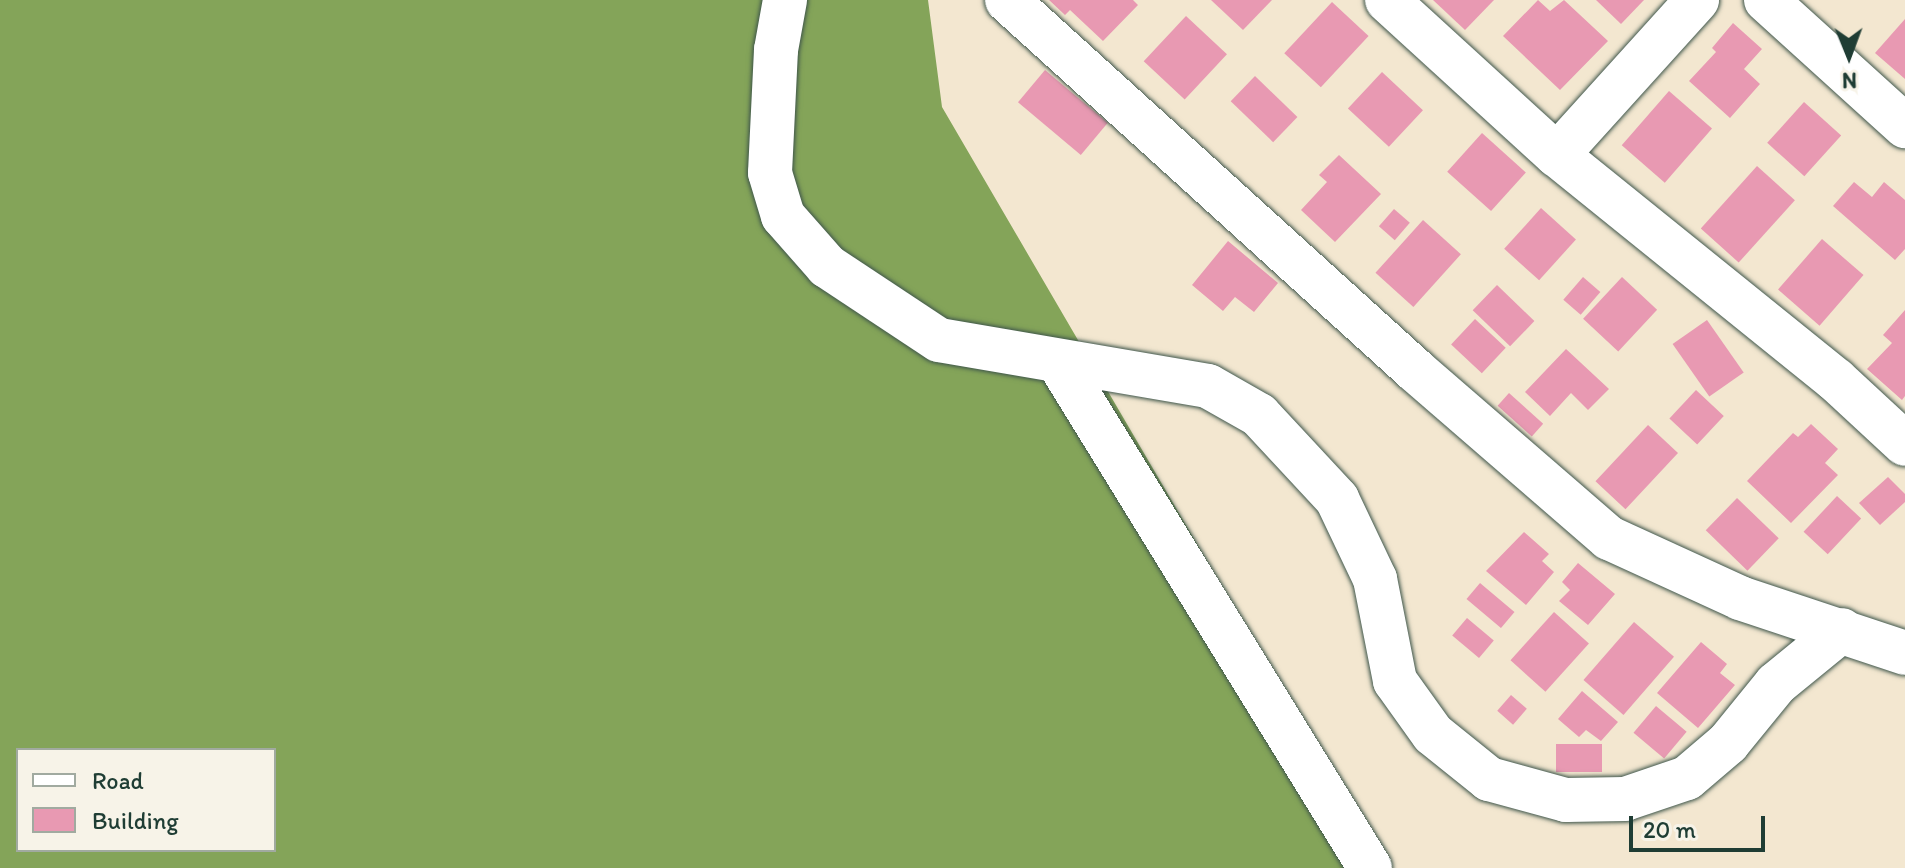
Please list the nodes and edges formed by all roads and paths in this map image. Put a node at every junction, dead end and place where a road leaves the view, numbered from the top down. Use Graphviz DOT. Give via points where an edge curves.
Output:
graph roads {
  1 [pos="785,0"];
  2 [pos="1007,0"];
  3 [pos="1387,0"];
  4 [pos="1697,0"];
  5 [pos="1766,0"];
  6 [pos="1905,126"];
  7 [pos="1557,155"];
  8 [pos="1059,363"];
  9 [pos="1905,444"];
  10 [pos="1842,630"];
  11 [pos="1905,653"];
  12 [pos="1370,868"];
  1 -- 8 [label="street" via="776,50 770,173 783,216 827,266 939,340"];
  2 -- 10 [label="street" via="1609,538 1740,598"];
  3 -- 7 [label="street"];
  4 -- 7 [label="street"];
  5 -- 6 [label="street"];
  7 -- 9 [label="street" via="1836,380"];
  8 -- 10 [label="street" via="1208,386 1259,415 1337,499 1375,579 1395,681 1433,734 1489,779 1566,800 1625,799 1687,778 1728,743 1776,684"];
  8 -- 12 [label="street"];
  10 -- 11 [label="street"];
}
